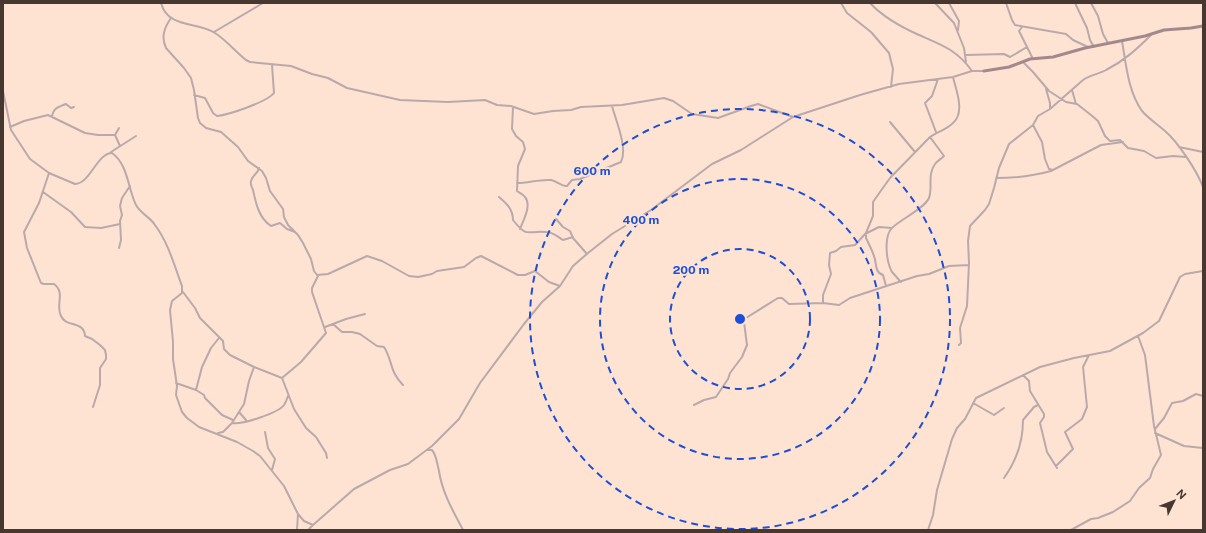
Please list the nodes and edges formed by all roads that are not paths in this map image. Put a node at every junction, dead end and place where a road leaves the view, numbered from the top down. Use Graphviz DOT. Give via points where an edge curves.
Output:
graph roads {
  1 [pos="161,3"];
  2 [pos="263,3"];
  3 [pos="842,3"];
  4 [pos="870,3"];
  5 [pos="935,3"];
  6 [pos="949,3"];
  7 [pos="1006,3"];
  8 [pos="1075,3"];
  9 [pos="1091,3"];
  10 [pos="171,18"];
  11 [pos="1203,26"];
  12 [pos="1022,27"];
  13 [pos="214,32"];
  14 [pos="958,32"];
  15 [pos="1152,34"];
  16 [pos="1122,41"];
  17 [pos="1108,44"];
  18 [pos="1094,46"];
  19 [pos="1027,47"];
  20 [pos="1089,47"];
  21 [pos="966,55"];
  22 [pos="1033,59"];
  23 [pos="1125,60"];
  24 [pos="1023,62"];
  25 [pos="966,63"];
  26 [pos="272,65"];
  27 [pos="972,71"];
  28 [pos="984,71"];
  29 [pos="953,76"];
  30 [pos="938,79"];
  31 [pos="891,87"];
  32 [pos="1046,89"];
  33 [pos="3,90"];
  34 [pos="1072,90"];
  35 [pos="194,95"];
  36 [pos="1062,99"];
  37 [pos="1076,104"];
  38 [pos="612,106"];
  39 [pos="74,107"];
  40 [pos="513,107"];
  41 [pos="1050,109"];
  42 [pos="52,117"];
  43 [pos="793,117"];
  44 [pos="890,122"];
  45 [pos="1034,125"];
  46 [pos="10,127"];
  47 [pos="119,128"];
  48 [pos="936,132"];
  49 [pos="115,136"];
  50 [pos="136,136"];
  51 [pos="930,137"];
  52 [pos="1123,142"];
  53 [pos="120,146"];
  54 [pos="1178,147"];
  55 [pos="112,152"];
  56 [pos="915,152"];
  57 [pos="1203,152"];
  58 [pos="1186,157"];
  59 [pos="259,168"];
  60 [pos="1053,170"];
  61 [pos="48,173"];
  62 [pos="996,178"];
  63 [pos="517,183"];
  64 [pos="130,186"];
  65 [pos="1203,186"];
  66 [pos="43,192"];
  67 [pos="499,196"];
  68 [pos="556,219"];
  69 [pos="120,224"];
  70 [pos="892,228"];
  71 [pos="520,229"];
  72 [pos="295,232"];
  73 [pos="866,233"];
  74 [pos="573,237"];
  75 [pos="120,248"];
  76 [pos="587,254"];
  77 [pos="969,265"];
  78 [pos="1203,271"];
  79 [pos="318,276"];
  80 [pos="901,282"];
  81 [pos="560,286"];
  82 [pos="886,286"];
  83 [pos="183,291"];
  84 [pos="823,303"];
  85 [pos="365,314"];
  86 [pos="333,324"];
  87 [pos="325,327"];
  88 [pos="1138,336"];
  89 [pos="219,338"];
  90 [pos="959,345"];
  91 [pos="1088,355"];
  92 [pos="254,367"];
  93 [pos="1023,374"];
  94 [pos="282,378"];
  95 [pos="176,383"];
  96 [pos="403,385"];
  97 [pos="196,390"];
  98 [pos="288,395"];
  99 [pos="1203,396"];
  100 [pos="973,403"];
  101 [pos="694,405"];
  102 [pos="1038,405"];
  103 [pos="93,407"];
  104 [pos="1004,408"];
  105 [pos="239,412"];
  106 [pos="233,420"];
  107 [pos="246,420"];
  108 [pos="232,423"];
  109 [pos="1155,429"];
  110 [pos="266,432"];
  111 [pos="1155,433"];
  112 [pos="217,434"];
  113 [pos="1203,448"];
  114 [pos="426,450"];
  115 [pos="327,458"];
  116 [pos="272,470"];
  117 [pos="1004,478"];
  118 [pos="298,514"];
  119 [pos="313,525"];
  120 [pos="297,530"];
  121 [pos="308,530"];
  122 [pos="463,530"];
  123 [pos="928,530"];
  124 [pos="1071,530"];
  1 -- 10 [label="street" via="164,12"];
  2 -- 13 [label="street"];
  3 -- 31 [label="street" via="847,13 871,32 889,53 893,69"];
  4 -- 25 [label="street" via="887,18 944,45"];
  5 -- 14 [label="street" via="954,22"];
  6 -- 14 [label="street" via="959,21"];
  7 -- 12 [label="street" via="1013,23"];
  8 -- 18 [label="street"];
  9 -- 17 [label="street"];
  10 -- 13 [label="street"];
  10 -- 35 [label="street" via="164,29 164,44 187,72 193,84"];
  11 -- 15 [label="street" via="1164,30"];
  12 -- 19 [label="street" via="1019,31"];
  12 -- 20 [label="street" via="1066,34"];
  13 -- 26 [label="street" via="246,60"];
  14 -- 21 [label="street"];
  15 -- 16 [label="street"];
  15 -- 23 [label="street"];
  16 -- 17 [label="street"];
  16 -- 23 [label="street"];
  17 -- 18 [label="street"];
  18 -- 20 [label="street"];
  19 -- 21 [label="street" via="1010,57 1004,54"];
  19 -- 22 [label="street"];
  20 -- 22 [label="street" via="1047,59"];
  21 -- 25 [label="street"];
  22 -- 24 [label="street"];
  23 -- 34 [label="street" via="1085,78"];
  23 -- 54 [label="street" via="1132,91 1140,107"];
  24 -- 28 [label="street"];
  24 -- 32 [label="street"];
  25 -- 27 [label="street"];
  26 -- 35 [label="street" via="274,93 253,105 217,116 205,98"];
  26 -- 40 [label="street" via="296,68 328,78 347,88 400,100 485,100"];
  27 -- 28 [label="street"];
  27 -- 29 [label="street"];
  29 -- 30 [label="street"];
  29 -- 48 [label="street" via="960,108 954,123"];
  30 -- 31 [label="street"];
  30 -- 48 [label="street" via="932,96 925,103"];
  31 -- 43 [label="street"];
  32 -- 36 [label="street"];
  32 -- 41 [label="street"];
  33 -- 46 [label="street"];
  34 -- 36 [label="street"];
  34 -- 37 [label="street"];
  35 -- 59 [label="street" via="198,118 202,125 221,132 238,147 249,162"];
  36 -- 37 [label="street"];
  36 -- 41 [label="street"];
  37 -- 52 [label="street" via="1096,120 1108,140"];
  38 -- 40 [label="street" via="534,114"];
  38 -- 43 [label="street" via="664,98 692,114 714,118 758,104"];
  38 -- 63 [label="street" via="622,145 621,162 572,180 567,186 551,180"];
  39 -- 42 [label="street" via="66,104 56,108"];
  40 -- 63 [label="street" via="512,129 523,142 525,149 518,166"];
  41 -- 45 [label="street" via="1037,117"];
  42 -- 46 [label="street" via="48,115 24,120"];
  42 -- 49 [label="street" via="86,133"];
  43 -- 76 [label="street" via="741,150 712,164"];
  44 -- 56 [label="street"];
  45 -- 60 [label="street" via="1042,142 1046,163"];
  45 -- 62 [label="street" via="1009,144"];
  46 -- 61 [label="street" via="30,159"];
  47 -- 49 [label="street"];
  48 -- 51 [label="street"];
  49 -- 53 [label="street"];
  50 -- 53 [label="street"];
  51 -- 56 [label="street"];
  51 -- 70 [label="street" via="944,156 935,163 931,171 928,198"];
  52 -- 58 [label="street" via="1128,148 1144,151 1156,158"];
  52 -- 60 [label="street" via="1101,145"];
  53 -- 55 [label="street"];
  54 -- 57 [label="street"];
  54 -- 58 [label="street"];
  55 -- 61 [label="street" via="108,153 79,184"];
  55 -- 64 [label="street" via="118,159"];
  56 -- 73 [label="street" via="888,181 874,201 873,216"];
  58 -- 65 [label="street"];
  59 -- 72 [label="street" via="270,191 283,209 288,225"];
  59 -- 72 [label="street" via="250,182 261,216 271,226 280,223"];
  60 -- 62 [label="street" via="1037,175"];
  61 -- 66 [label="street"];
  62 -- 77 [label="street" via="986,208 970,226"];
  63 -- 71 [label="street" via="517,191 525,197 527,204"];
  64 -- 69 [label="street" via="122,198"];
  64 -- 83 [label="street" via="137,207 154,223 168,245"];
  66 -- 69 [label="street" via="69,210 85,227"];
  66 -- 103 [label="street" via="25,230 26,245 41,283 54,284 59,290 59,312 62,319 84,329 85,336 105,351 106,358 100,368 100,385"];
  67 -- 71 [label="street" via="510,208 513,220"];
  68 -- 74 [label="street"];
  69 -- 75 [label="street"];
  70 -- 73 [label="street" via="879,227"];
  70 -- 80 [label="street" via="887,235 887,254 892,272"];
  71 -- 74 [label="street" via="529,234 550,233 563,240"];
  72 -- 79 [label="street"];
  73 -- 82 [label="street" via="878,273 882,275"];
  73 -- 84 [label="street" via="854,245 830,253 831,274 823,295"];
  74 -- 76 [label="street"];
  76 -- 81 [label="street" via="569,271"];
  77 -- 80 [label="street" via="949,266"];
  77 -- 90 [label="street" via="967,306 960,330"];
  78 -- 88 [label="street" via="1184,274 1179,278 1159,321"];
  79 -- 81 [label="street" via="328,274 365,256 415,277 468,266 481,256 518,275 535,271 549,282"];
  79 -- 87 [label="street" via="312,292"];
  80 -- 82 [label="street"];
  81 -- 114 [label="street" via="542,302 500,355 456,423"];
  82 -- 84 [label="street" via="850,298 839,305"];
  83 -- 89 [label="street" via="200,318"];
  83 -- 95 [label="street" via="172,301 170,310"];
  84 -- 101 [label="street" via="789,304 779,298 746,318 744,322 747,342 742,357 716,397"];
  85 -- 86 [label="street"];
  86 -- 87 [label="street"];
  86 -- 96 [label="street" via="342,332 360,334 377,346 384,347 392,370"];
  87 -- 94 [label="street" via="324,337"];
  88 -- 91 [label="street" via="1110,350"];
  88 -- 109 [label="street" via="1145,355"];
  89 -- 92 [label="street" via="223,342 224,350 230,355"];
  89 -- 97 [label="street" via="201,369"];
  91 -- 93 [label="street" via="1046,365"];
  91 -- 102 [label="street" via="1083,367 1087,407 1082,420 1065,432 1072,449 1056,467 1047,452 1040,423 1044,414"];
  92 -- 94 [label="street"];
  92 -- 105 [label="street" via="245,403"];
  93 -- 100 [label="street" via="979,395"];
  93 -- 102 [label="street" via="1029,381 1030,391"];
  94 -- 98 [label="street"];
  95 -- 97 [label="street"];
  95 -- 112 [label="street" via="177,397 184,414 199,427"];
  97 -- 106 [label="street" via="222,415"];
  98 -- 107 [label="street" via="285,404 280,408 254,420"];
  98 -- 115 [label="street" via="294,409 316,438"];
  99 -- 109 [label="street" via="1197,394 1172,403"];
  100 -- 104 [label="street" via="994,415"];
  100 -- 123 [label="street" via="952,439"];
  102 -- 117 [label="street" via="1023,420 1019,451"];
  105 -- 106 [label="street"];
  105 -- 107 [label="street"];
  106 -- 108 [label="street"];
  107 -- 108 [label="street"];
  108 -- 112 [label="street"];
  109 -- 111 [label="street"];
  110 -- 116 [label="street" via="268,448 275,459"];
  111 -- 113 [label="street" via="1184,446"];
  111 -- 124 [label="street" via="1161,456 1150,478 1139,488 1132,500 1113,512 1091,519"];
  112 -- 116 [label="street" via="253,451"];
  114 -- 119 [label="street" via="408,464 390,470 354,489"];
  114 -- 122 [label="street" via="432,450 436,454 440,480"];
  116 -- 118 [label="street" via="284,486"];
  118 -- 119 [label="street" via="304,521"];
  118 -- 120 [label="street"];
  119 -- 121 [label="street"];
}
